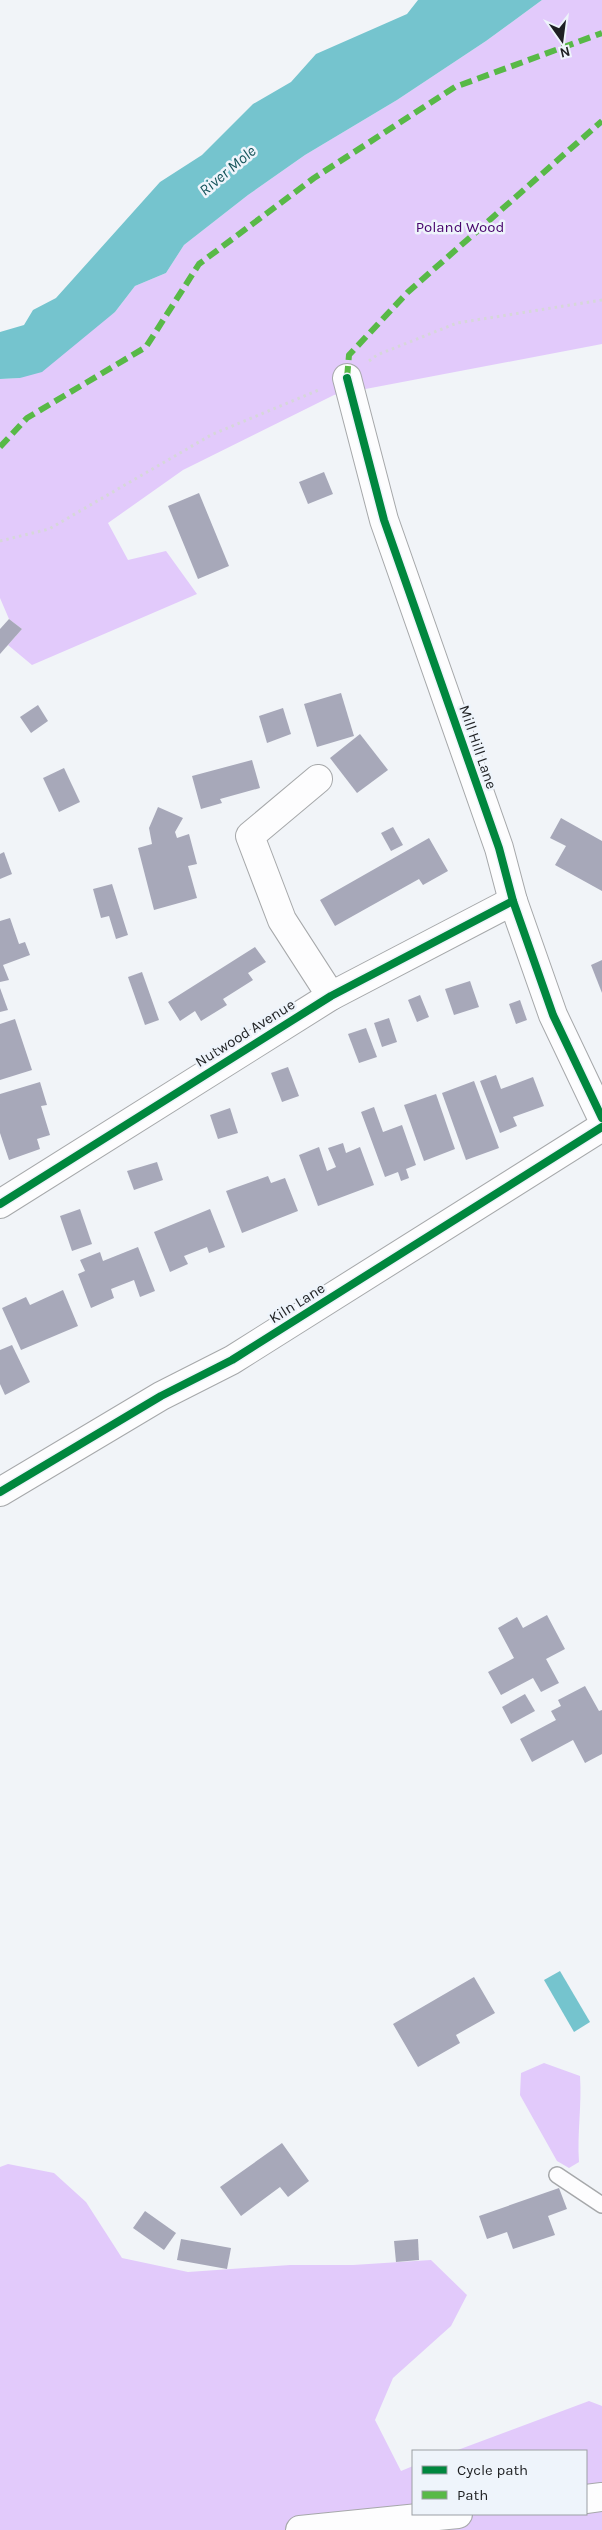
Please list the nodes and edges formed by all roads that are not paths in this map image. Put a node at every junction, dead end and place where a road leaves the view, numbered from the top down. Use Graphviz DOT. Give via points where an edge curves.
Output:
graph roads {
  1 [pos="347,378"];
  2 [pos="318,778"];
  3 [pos="513,901"];
  4 [pos="330,996"];
  5 [pos="602,1118"];
  6 [pos="602,1127"];
  7 [pos="0,1204"];
  8 [pos="0,1492"];
  9 [pos="557,2175"];
  10 [pos="602,2205"];
  11 [pos="602,2497"];
  12 [pos="587,2499"];
  13 [pos="448,2515"];
  14 [pos="300,2530"];
  1 -- 3 [label="street, Mill Hill Lane" via="384,520 499,848"];
  2 -- 4 [label="street" via="250,836 282,920"];
  3 -- 4 [label="street, Nutwood Avenue"];
  3 -- 5 [label="street, Mill Hill Lane" via="554,1015"];
  4 -- 7 [label="street, Nutwood Avenue"];
  6 -- 8 [label="street, Kiln Lane" via="232,1360 161,1396"];
  9 -- 10 [label="lane"];
  11 -- 12 [label="street"];
  13 -- 14 [label="street"];
}
